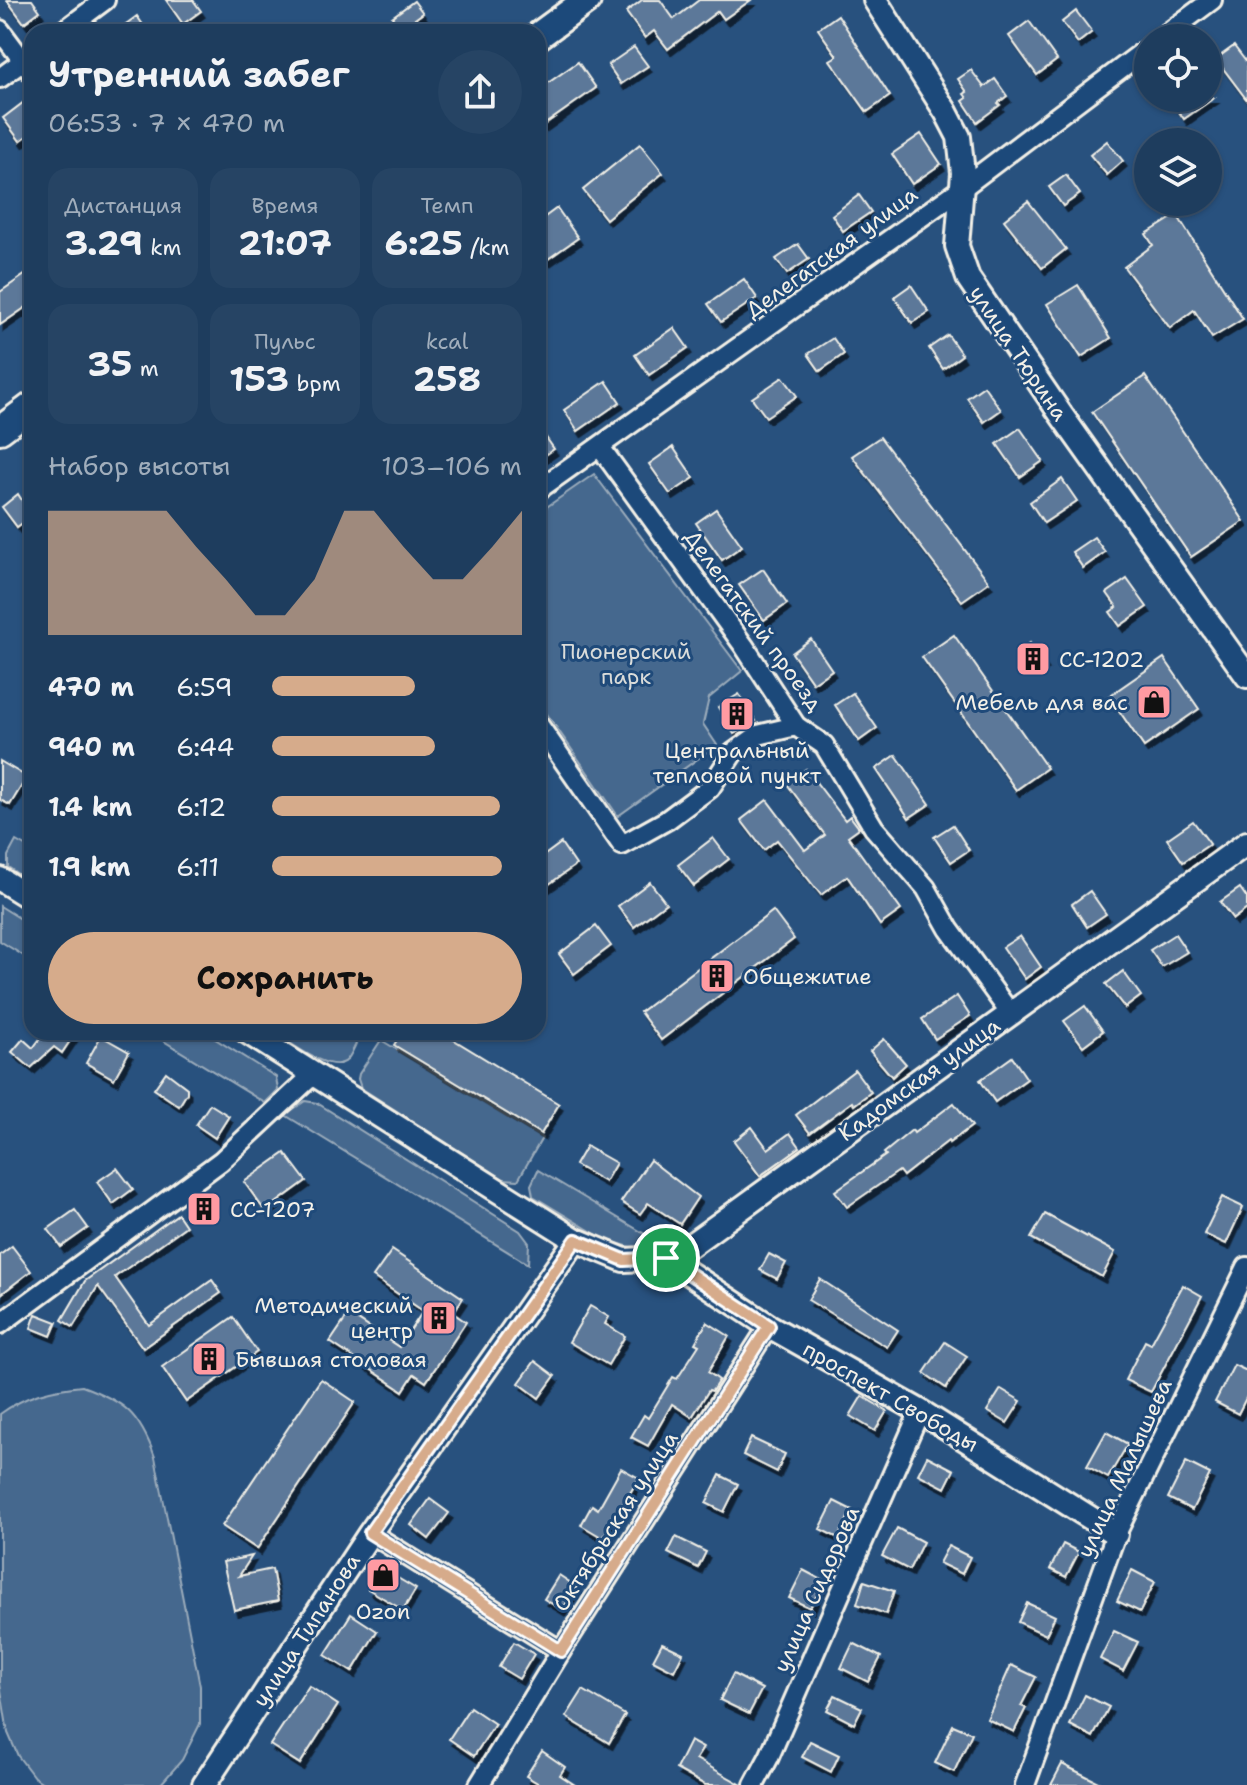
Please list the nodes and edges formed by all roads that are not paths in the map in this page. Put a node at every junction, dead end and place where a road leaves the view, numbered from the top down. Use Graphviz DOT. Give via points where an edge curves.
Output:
graph roads {
  1 [pos="105,0"];
  2 [pos="587,0"];
  3 [pos="875,0"];
  4 [pos="1212,0"];
  5 [pos="73,24"];
  6 [pos="1180,24"];
  7 [pos="0,30"];
  8 [pos="546,30"];
  9 [pos="24,57"];
  10 [pos="1134,59"];
  11 [pos="24,66"];
  12 [pos="0,78"];
  13 [pos="962,188"];
  14 [pos="24,412"];
  15 [pos="0,430"];
  16 [pos="600,447"];
  17 [pos="546,484"];
  18 [pos="1247,676"];
  19 [pos="796,726"];
  20 [pos="546,736"];
  21 [pos="1247,843"];
  22 [pos="0,879"];
  23 [pos="24,894"];
  24 [pos="1010,1013"];
  25 [pos="260,1040"];
  26 [pos="314,1074"];
  27 [pos="576,1240"];
  28 [pos="666,1258"];
  29 [pos="1247,1267"];
  30 [pos="0,1324"];
  31 [pos="769,1326"];
  32 [pos="920,1411"];
  33 [pos="370,1533"];
  34 [pos="1116,1534"];
  35 [pos="561,1651"];
  36 [pos="204,1785"];
  37 [pos="479,1785"];
  38 [pos="754,1785"];
  39 [pos="1025,1785"];
  1 -- 5 [label="street"];
  2 -- 8 [label="main road"];
  3 -- 13 [label="street, улица Тюрина" via="954,126 963,160"];
  4 -- 6 [label="street"];
  7 -- 9 [label="street"];
  10 -- 13 [label="street, Делегатская улица"];
  11 -- 12 [label="street"];
  13 -- 16 [label="street, Делегатская улица"];
  13 -- 18 [label="street, улица Тюрина" via="957,246 968,278"];
  14 -- 15 [label="main road"];
  16 -- 17 [label="street, Делегатская улица"];
  16 -- 19 [label="street, Делегатский проезд"];
  19 -- 20 [label="street" via="758,735 733,753 710,788 622,845"];
  19 -- 24 [label="street, Делегатский проезд" via="824,745 874,828 926,888"];
  21 -- 24 [label="street, Кадомская улица"];
  22 -- 23 [label="street"];
  24 -- 28 [label="street, Кадомская улица"];
  25 -- 26 [label="street"];
  26 -- 27 [label="street"];
  26 -- 30 [label="street" via="221,1161"];
  27 -- 28 [label="street, Кадомская улица" via="624,1260"];
  27 -- 33 [label="street, улица Типанова"];
  28 -- 31 [label="street, проспект Свободы"];
  29 -- 34 [label="street, улица Малышева"];
  31 -- 32 [label="street, проспект Свободы"];
  31 -- 35 [label="street, Октябрьская улица"];
  32 -- 34 [label="street, проспект Свободы"];
  32 -- 38 [label="street, улица Сидорова"];
  33 -- 35 [label="street"];
  33 -- 36 [label="street, улица Типанова"];
  34 -- 39 [label="street, улица Малышева"];
  35 -- 37 [label="street, Октябрьская улица"];
}
